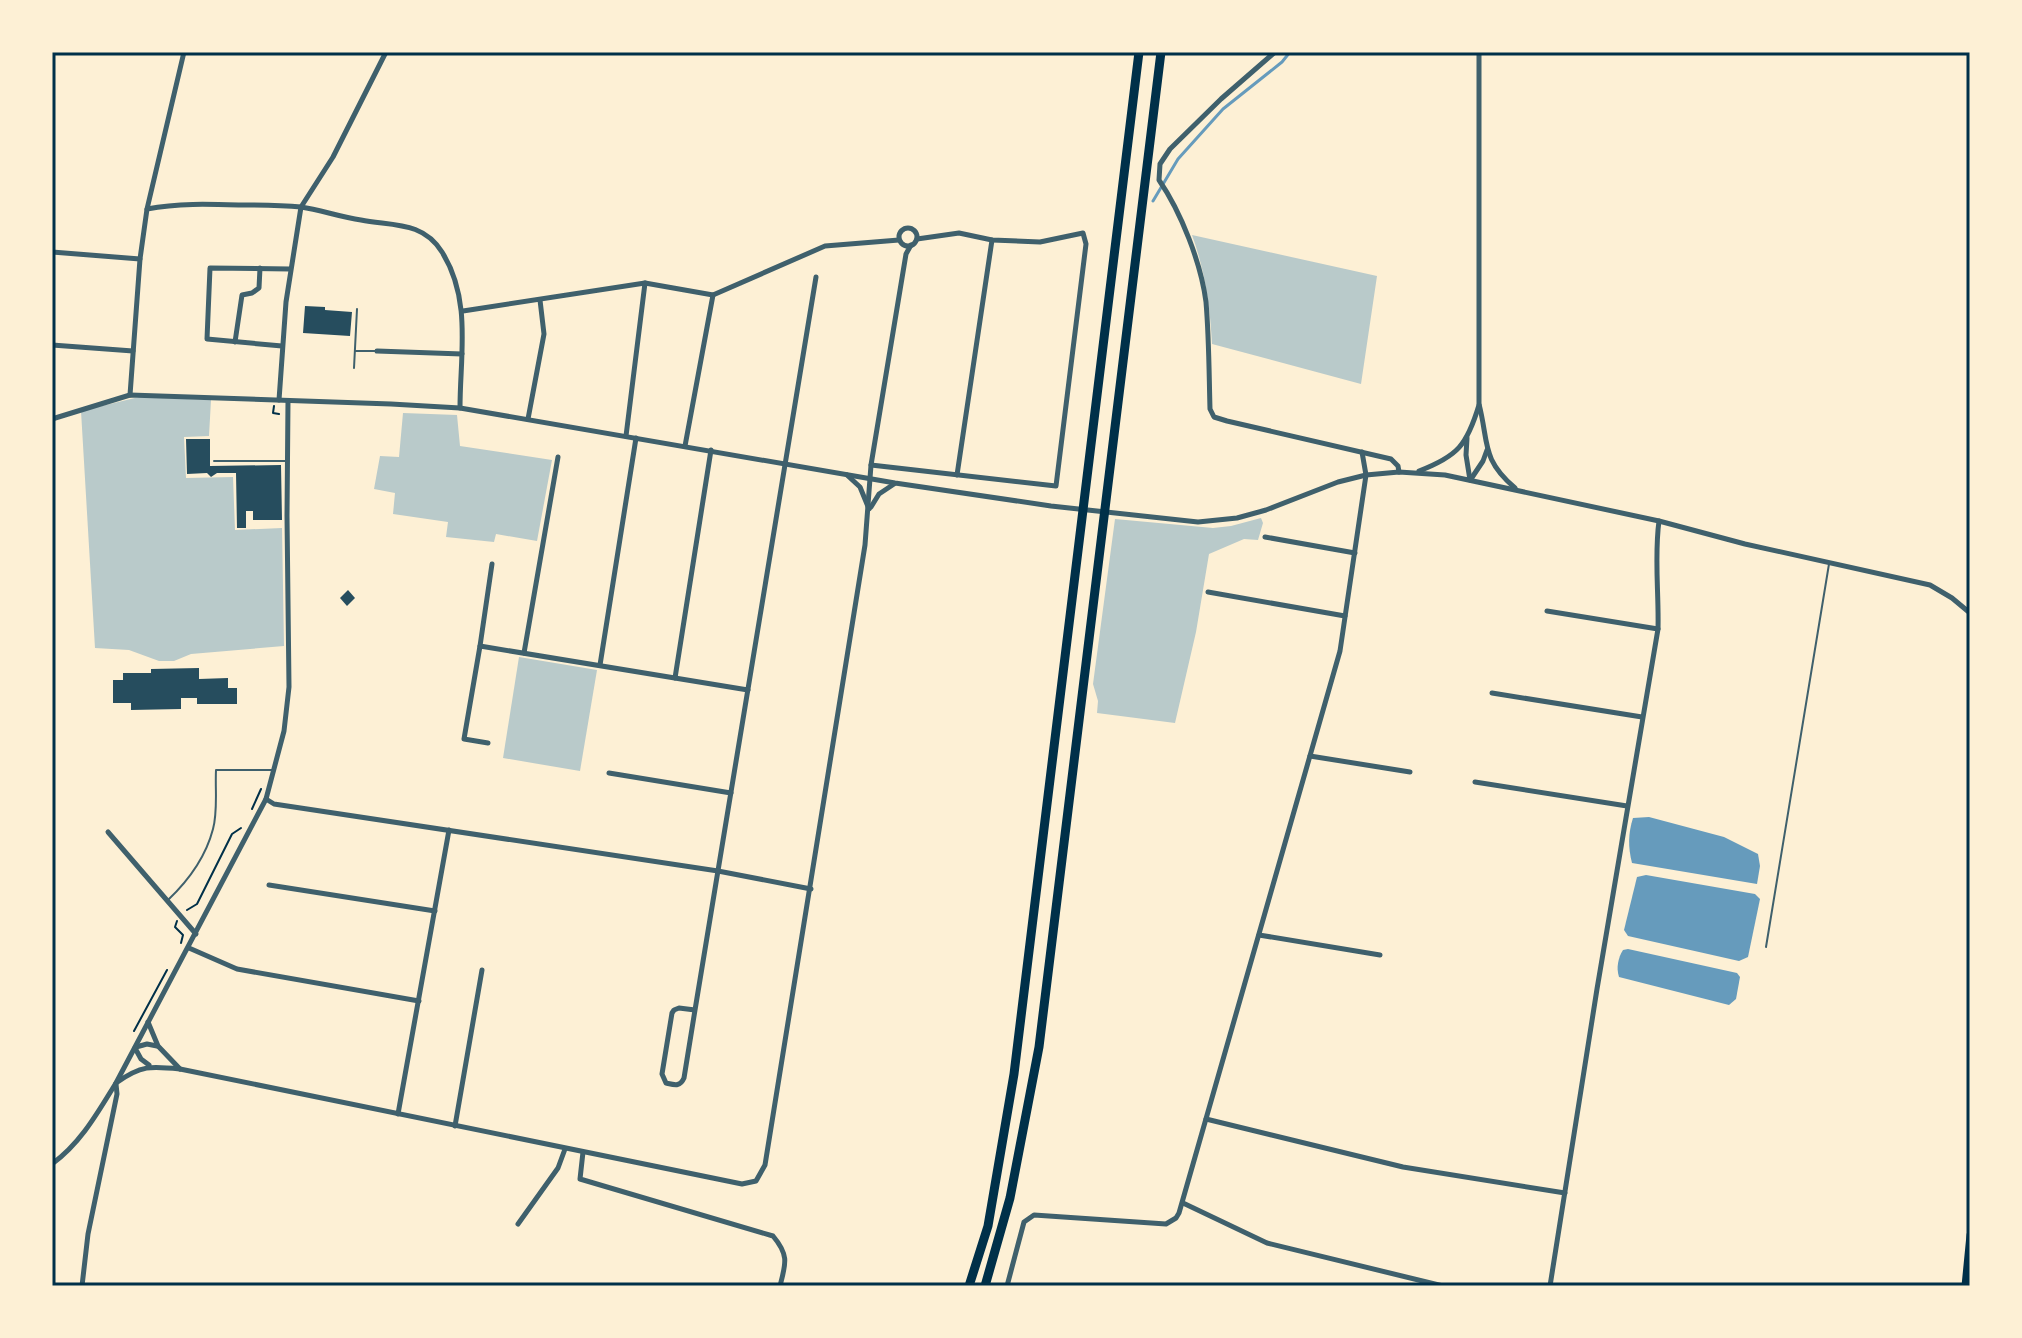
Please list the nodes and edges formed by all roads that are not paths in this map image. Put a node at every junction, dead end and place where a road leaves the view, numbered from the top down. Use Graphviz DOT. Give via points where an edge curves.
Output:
graph roads {
  1 [pos="184,52"];
  2 [pos="386,52"];
  3 [pos="1139,52"];
  4 [pos="1161,52"];
  5 [pos="1275,52"];
  6 [pos="1479,52"];
  7 [pos="301,207"];
  8 [pos="147,209"];
  9 [pos="917,239"];
  10 [pos="899,240"];
  11 [pos="992,240"];
  12 [pos="911,245"];
  13 [pos="52,252"];
  14 [pos="140,259"];
  15 [pos="260,268"];
  16 [pos="290,269"];
  17 [pos="816,277"];
  18 [pos="645,283"];
  19 [pos="713,295"];
  20 [pos="540,300"];
  21 [pos="357,309"];
  22 [pos="463,311"];
  23 [pos="235,342"];
  24 [pos="52,345"];
  25 [pos="282,346"];
  26 [pos="133,351"];
  27 [pos="355,351"];
  28 [pos="377,351"];
  29 [pos="462,354"];
  30 [pos="354,368"];
  31 [pos="130,395"];
  32 [pos="276,400"];
  33 [pos="288,401"];
  34 [pos="1479,404"];
  35 [pos="460,408"];
  36 [pos="52,419"];
  37 [pos="528,419"];
  38 [pos="626,436"];
  39 [pos="1467,437"];
  40 [pos="636,438"];
  41 [pos="685,446"];
  42 [pos="1487,449"];
  43 [pos="711,450"];
  44 [pos="1362,452"];
  45 [pos="558,457"];
  46 [pos="214,461"];
  47 [pos="288,461"];
  48 [pos="784,463"];
  49 [pos="871,465"];
  50 [pos="1399,472"];
  51 [pos="1416,472"];
  52 [pos="847,475"];
  53 [pos="957,475"];
  54 [pos="1366,475"];
  55 [pos="871,480"];
  56 [pos="1471,480"];
  57 [pos="895,483"];
  58 [pos="1517,490"];
  59 [pos="869,510"];
  60 [pos="1659,521"];
  61 [pos="1265,537"];
  62 [pos="1355,553"];
  63 [pos="1829,563"];
  64 [pos="492,564"];
  65 [pos="1208,592"];
  66 [pos="1547,611"];
  67 [pos="1970,613"];
  68 [pos="1345,616"];
  69 [pos="1658,629"];
  70 [pos="480,646"];
  71 [pos="524,653"];
  72 [pos="600,665"];
  73 [pos="675,678"];
  74 [pos="748,690"];
  75 [pos="1492,693"];
  76 [pos="1642,717"];
  77 [pos="488,743"];
  78 [pos="1310,756"];
  79 [pos="271,770"];
  80 [pos="1410,772"];
  81 [pos="609,773"];
  82 [pos="1475,782"];
  83 [pos="731,793"];
  84 [pos="266,799"];
  85 [pos="1627,806"];
  86 [pos="449,830"];
  87 [pos="108,832"];
  88 [pos="718,871"];
  89 [pos="269,885"];
  90 [pos="811,889"];
  91 [pos="167,901"];
  92 [pos="435,911"];
  93 [pos="196,934"];
  94 [pos="1259,935"];
  95 [pos="1766,947"];
  96 [pos="189,948"];
  97 [pos="1380,955"];
  98 [pos="482,970"];
  99 [pos="419,1001"];
  100 [pos="695,1010"];
  101 [pos="148,1021"];
  102 [pos="158,1046"];
  103 [pos="135,1048"];
  104 [pos="150,1065"];
  105 [pos="180,1069"];
  106 [pos="116,1083"];
  107 [pos="398,1114"];
  108 [pos="1206,1119"];
  109 [pos="455,1126"];
  110 [pos="565,1149"];
  111 [pos="583,1152"];
  112 [pos="52,1164"];
  113 [pos="1565,1193"];
  114 [pos="1183,1203"];
  115 [pos="518,1224"];
  116 [pos="1970,1235"];
  117 [pos="82,1286"];
  118 [pos="780,1286"];
  119 [pos="969,1286"];
  120 [pos="985,1286"];
  121 [pos="1007,1286"];
  122 [pos="1443,1286"];
  123 [pos="1550,1286"];
  124 [pos="1965,1286"];
  1 -- 8 [label="street"];
  2 -- 7 [label="street" via="333,157"];
  3 -- 119 [label="highway" via="1014,1074 988,1226"];
  4 -- 120 [label="highway" via="1039,1047 1010,1198"];
  5 -- 44 [label="street" via="1170,149 1160,164 1159,180 1200,271 1214,417"];
  6 -- 34 [label="street"];
  7 -- 8 [label="street" via="195,203"];
  7 -- 16 [label="street"];
  7 -- 22 [label="street" via="404,224 423,233 443,253"];
  8 -- 14 [label="street"];
  9 -- 10 [label="street" via="915,230 906,227"];
  9 -- 11 [label="street" via="959,233"];
  9 -- 12 [label="street"];
  10 -- 12 [label="street"];
  10 -- 19 [label="street" via="825,246"];
  11 -- 53 [label="street"];
  11 -- 53 [label="street" via="1040,242 1083,233 1086,244 1056,486"];
  12 -- 49 [label="street"];
  13 -- 14 [label="street"];
  14 -- 26 [label="street"];
  15 -- 16 [label="street"];
  15 -- 23 [label="street" via="259,288 242,295"];
  15 -- 23 [label="street" via="210,268 207,339"];
  16 -- 25 [label="street"];
  17 -- 48 [label="street"];
  18 -- 19 [label="street"];
  18 -- 22 [label="street"];
  18 -- 38 [label="street"];
  19 -- 41 [label="street"];
  20 -- 37 [label="street" via="544,334"];
  21 -- 27 [label="lane"];
  22 -- 29 [label="street"];
  23 -- 25 [label="street"];
  24 -- 26 [label="street"];
  25 -- 32 [label="street"];
  26 -- 31 [label="street"];
  27 -- 28 [label="lane"];
  27 -- 30 [label="lane"];
  28 -- 29 [label="street"];
  29 -- 35 [label="street"];
  31 -- 32 [label="street"];
  31 -- 36 [label="street"];
  32 -- 33 [label="street"];
  33 -- 35 [label="street"];
  33 -- 47 [label="street"];
  34 -- 39 [label="street"];
  34 -- 42 [label="street"];
  35 -- 37 [label="street"];
  37 -- 38 [label="street"];
  38 -- 40 [label="street"];
  39 -- 51 [label="street" via="1453,455"];
  39 -- 56 [label="street"];
  40 -- 41 [label="street"];
  40 -- 72 [label="street"];
  41 -- 43 [label="street"];
  42 -- 56 [label="street"];
  42 -- 58 [label="street" via="1500,476"];
  43 -- 48 [label="street"];
  43 -- 73 [label="street"];
  44 -- 50 [label="street" via="1391,459"];
  44 -- 54 [label="street"];
  45 -- 71 [label="street"];
  46 -- 47 [label="lane"];
  47 -- 79 [label="street" via="289,687 284,731"];
  48 -- 52 [label="street"];
  48 -- 74 [label="street"];
  49 -- 53 [label="street"];
  49 -- 55 [label="street"];
  50 -- 51 [label="street"];
  50 -- 54 [label="street"];
  51 -- 56 [label="street"];
  52 -- 55 [label="street"];
  52 -- 59 [label="street" via="860,487"];
  54 -- 57 [label="street" via="1266,510 1198,522"];
  54 -- 62 [label="street"];
  55 -- 57 [label="street"];
  55 -- 59 [label="street"];
  56 -- 58 [label="street"];
  57 -- 59 [label="street"];
  58 -- 60 [label="street"];
  59 -- 90 [label="street"];
  60 -- 63 [label="street"];
  60 -- 69 [label="street"];
  61 -- 62 [label="street"];
  62 -- 68 [label="street"];
  63 -- 67 [label="street" via="1930,585"];
  63 -- 95 [label="lane"];
  64 -- 70 [label="street"];
  65 -- 68 [label="street"];
  66 -- 69 [label="street"];
  68 -- 78 [label="street"];
  69 -- 76 [label="street"];
  70 -- 71 [label="street"];
  70 -- 77 [label="street" via="464,739"];
  71 -- 72 [label="street"];
  72 -- 73 [label="street"];
  73 -- 74 [label="street"];
  74 -- 83 [label="street"];
  75 -- 76 [label="street"];
  76 -- 85 [label="street"];
  78 -- 80 [label="street"];
  78 -- 94 [label="street"];
  79 -- 84 [label="street"];
  79 -- 91 [label="lane" via="216,770 213,829 193,871"];
  81 -- 83 [label="street"];
  82 -- 85 [label="street"];
  83 -- 88 [label="street"];
  84 -- 86 [label="street"];
  84 -- 93 [label="street"];
  85 -- 113 [label="street"];
  86 -- 88 [label="street"];
  86 -- 92 [label="street"];
  87 -- 91 [label="street"];
  88 -- 90 [label="street"];
  88 -- 100 [label="street"];
  89 -- 92 [label="street"];
  90 -- 111 [label="street" via="765,1165 756,1181 742,1184"];
  91 -- 93 [label="street"];
  92 -- 99 [label="street"];
  93 -- 96 [label="street"];
  94 -- 97 [label="street"];
  94 -- 108 [label="street"];
  96 -- 99 [label="street" via="237,969"];
  96 -- 101 [label="street"];
  98 -- 109 [label="street"];
  99 -- 107 [label="street"];
  100 -- 100 [label="street" via="679,1008 672,1013 662,1074 666,1083 677,1085 684,1078"];
  101 -- 102 [label="street"];
  101 -- 103 [label="street"];
  102 -- 103 [label="street"];
  102 -- 105 [label="street"];
  103 -- 104 [label="street"];
  103 -- 106 [label="street"];
  104 -- 105 [label="street"];
  104 -- 106 [label="street"];
  105 -- 107 [label="street"];
  106 -- 112 [label="street" via="90,1125"];
  106 -- 117 [label="street"];
  107 -- 109 [label="street"];
  108 -- 113 [label="street" via="1403,1167"];
  108 -- 114 [label="street"];
  109 -- 110 [label="street"];
  110 -- 111 [label="street"];
  110 -- 115 [label="street" via="558,1168"];
  111 -- 118 [label="street" via="580,1179 773,1236 784,1249 786,1263"];
  113 -- 123 [label="street"];
  114 -- 121 [label="street" via="1166,1224 1034,1215 1024,1222"];
  114 -- 122 [label="street" via="1267,1243"];
  116 -- 124 [label="main road"];
}
